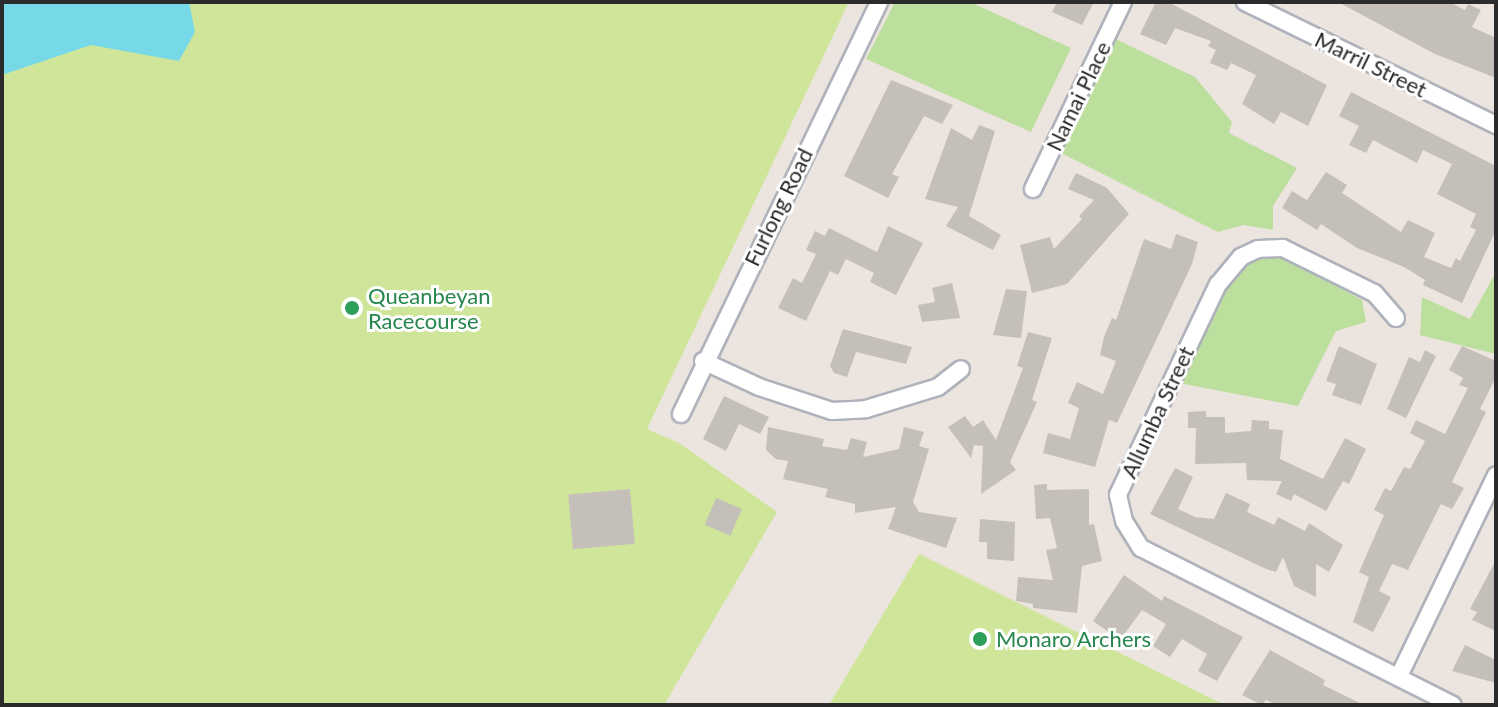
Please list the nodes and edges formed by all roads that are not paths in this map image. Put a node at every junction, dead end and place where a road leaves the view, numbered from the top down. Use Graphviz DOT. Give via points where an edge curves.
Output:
graph roads {
  1 [pos="879,2"];
  2 [pos="1123,2"];
  3 [pos="1245,2"];
  4 [pos="1496,125"];
  5 [pos="1033,189"];
  6 [pos="1396,318"];
  7 [pos="703,361"];
  8 [pos="961,369"];
  9 [pos="681,414"];
  10 [pos="1496,475"];
  11 [pos="1399,676"];
  12 [pos="1453,705"];
  1 -- 7 [label="street, Furlong Road"];
  2 -- 5 [label="street, Namai Place"];
  3 -- 4 [label="street, Marril Street"];
  6 -- 11 [label="street, Allumba Street" via="1374,293 1283,248 1258,249 1241,257 1218,284 1118,495 1124,521 1141,548"];
  7 -- 8 [label="street" via="759,387 832,411 866,409 938,387"];
  7 -- 9 [label="street, Furlong Road"];
  10 -- 11 [label="street"];
  11 -- 12 [label="street, Allumba Street"];
}
